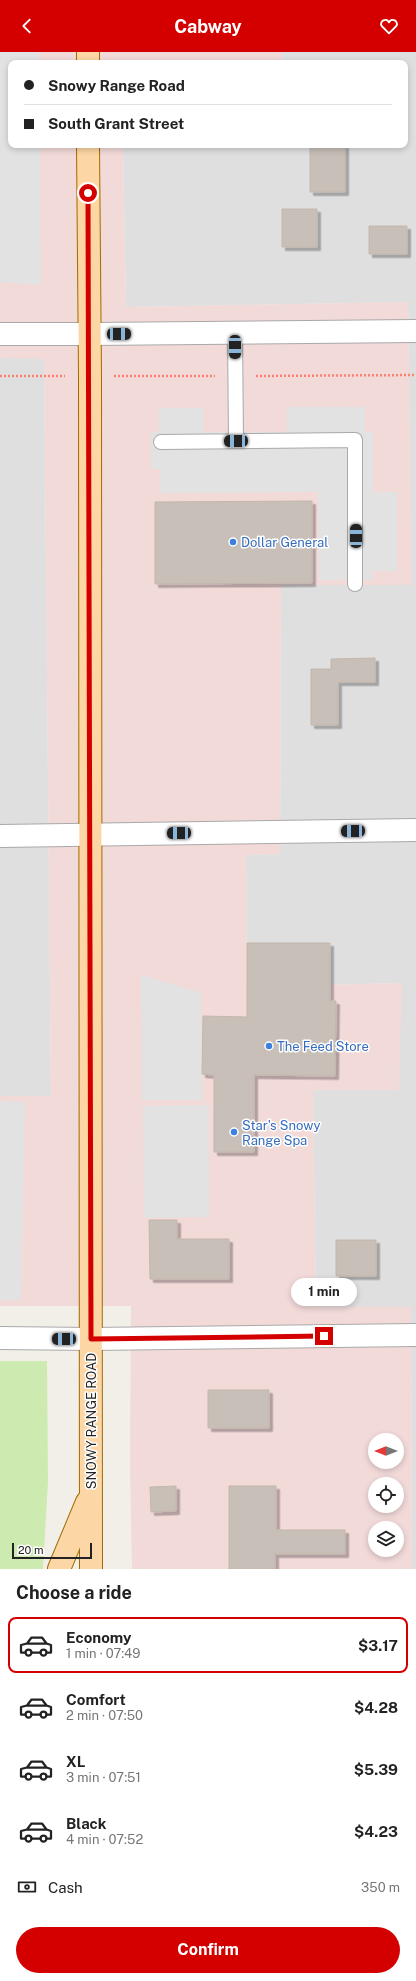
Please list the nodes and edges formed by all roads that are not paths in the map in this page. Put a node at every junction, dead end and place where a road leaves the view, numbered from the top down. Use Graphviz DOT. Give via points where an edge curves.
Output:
graph roads {
  1 [pos="88,148"];
  2 [pos="416,332"];
  3 [pos="235,333"];
  4 [pos="0,334"];
  5 [pos="90,334"];
  6 [pos="236,441"];
  7 [pos="161,442"];
  8 [pos="356,584"];
  9 [pos="416,830"];
  10 [pos="90,834"];
  11 [pos="0,836"];
  12 [pos="416,1335"];
  13 [pos="0,1338"];
  14 [pos="91,1339"];
  15 [pos="91,1494"];
  16 [pos="59,1569"];
  17 [pos="91,1569"];
  1 -- 5 [label="main road, SNOWY RANGE ROAD"];
  2 -- 3 [label="street"];
  3 -- 5 [label="street"];
  3 -- 6 [label="lane"];
  4 -- 5 [label="street"];
  5 -- 10 [label="main road, SNOWY RANGE ROAD"];
  6 -- 7 [label="lane"];
  6 -- 8 [label="lane" via="356,440"];
  9 -- 10 [label="street"];
  10 -- 11 [label="street"];
  10 -- 14 [label="main road, SNOWY RANGE ROAD"];
  12 -- 14 [label="street"];
  13 -- 14 [label="street"];
  14 -- 15 [label="main road, SNOWY RANGE ROAD"];
  15 -- 16 [label="main road"];
  15 -- 17 [label="main road, SNOWY RANGE ROAD"];
}
